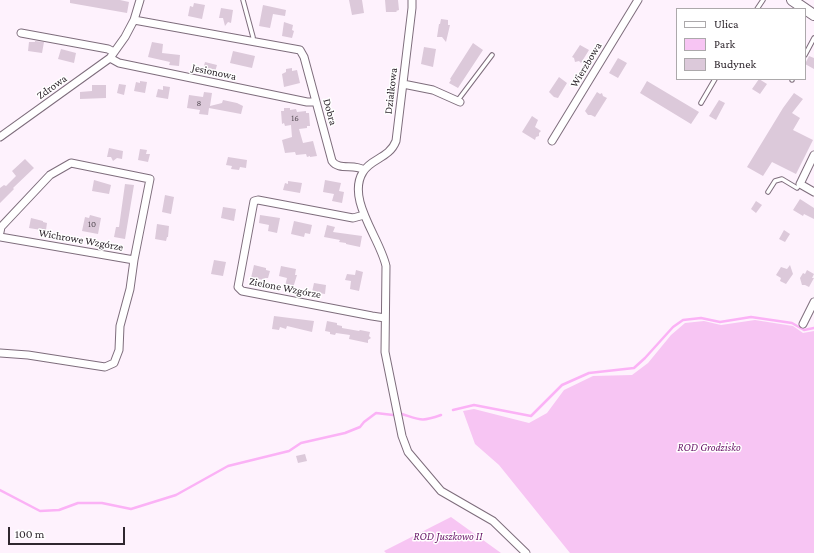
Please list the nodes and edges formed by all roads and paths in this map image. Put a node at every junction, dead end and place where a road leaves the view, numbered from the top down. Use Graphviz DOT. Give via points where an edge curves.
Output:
graph roads {
  1 [pos="140,0"];
  2 [pos="243,0"];
  3 [pos="412,0"];
  4 [pos="638,0"];
  5 [pos="792,0"];
  6 [pos="804,8"];
  7 [pos="134,20"];
  8 [pos="21,33"];
  9 [pos="814,38"];
  10 [pos="253,41"];
  11 [pos="806,53"];
  12 [pos="112,55"];
  13 [pos="492,55"];
  14 [pos="714,80"];
  15 [pos="403,84"];
  16 [pos="459,101"];
  17 [pos="315,102"];
  18 [pos="701,103"];
  19 [pos="0,137"];
  20 [pos="552,141"];
  21 [pos="814,155"];
  22 [pos="364,170"];
  23 [pos="800,184"];
  24 [pos="768,192"];
  25 [pos="814,192"];
  26 [pos="364,215"];
  27 [pos="0,232"];
  28 [pos="0,237"];
  29 [pos="134,260"];
  30 [pos="814,302"];
  31 [pos="384,318"];
  32 [pos="803,324"];
  33 [pos="0,353"];
  34 [pos="526,553"];
  1 -- 7 [label="street, Zdrowa"];
  2 -- 10 [label="lane"];
  3 -- 15 [label="street, Działkowa"];
  4 -- 20 [label="street, Wierzbowa"];
  5 -- 6 [label="street"];
  7 -- 10 [label="street, Dobra"];
  7 -- 12 [label="street, Zdrowa"];
  8 -- 12 [label="street" via="108,49"];
  9 -- 11 [label="lane"];
  10 -- 17 [label="street, Dobra" via="298,49 302,52"];
  12 -- 17 [label="street, Jesionowa" via="119,63 134,67"];
  12 -- 19 [label="street, Zdrowa"];
  13 -- 16 [label="lane"];
  14 -- 18 [label="lane"];
  15 -- 16 [label="street" via="433,90"];
  15 -- 22 [label="street, Działkowa" via="394,145"];
  17 -- 22 [label="street, Dobra" via="334,164"];
  21 -- 23 [label="street"];
  22 -- 26 [label="street" via="357,190"];
  23 -- 24 [label="lane" via="797,188 782,178 775,181"];
  23 -- 25 [label="street"];
  26 -- 31 [label="street" via="386,266"];
  26 -- 31 [label="street, Zielone Wzgórze" via="353,218 254,201 238,287 242,291"];
  27 -- 29 [label="street, Wichrowe Wzgórze" via="1,227 50,175 71,163 150,179"];
  28 -- 29 [label="street, Wichrowe Wzgórze"];
  29 -- 33 [label="street" via="130,289 120,326 120,350 114,363 105,367"];
  30 -- 32 [label="street"];
  31 -- 34 [label="street" via="385,352 402,436 408,452 441,490 493,521"];
}
